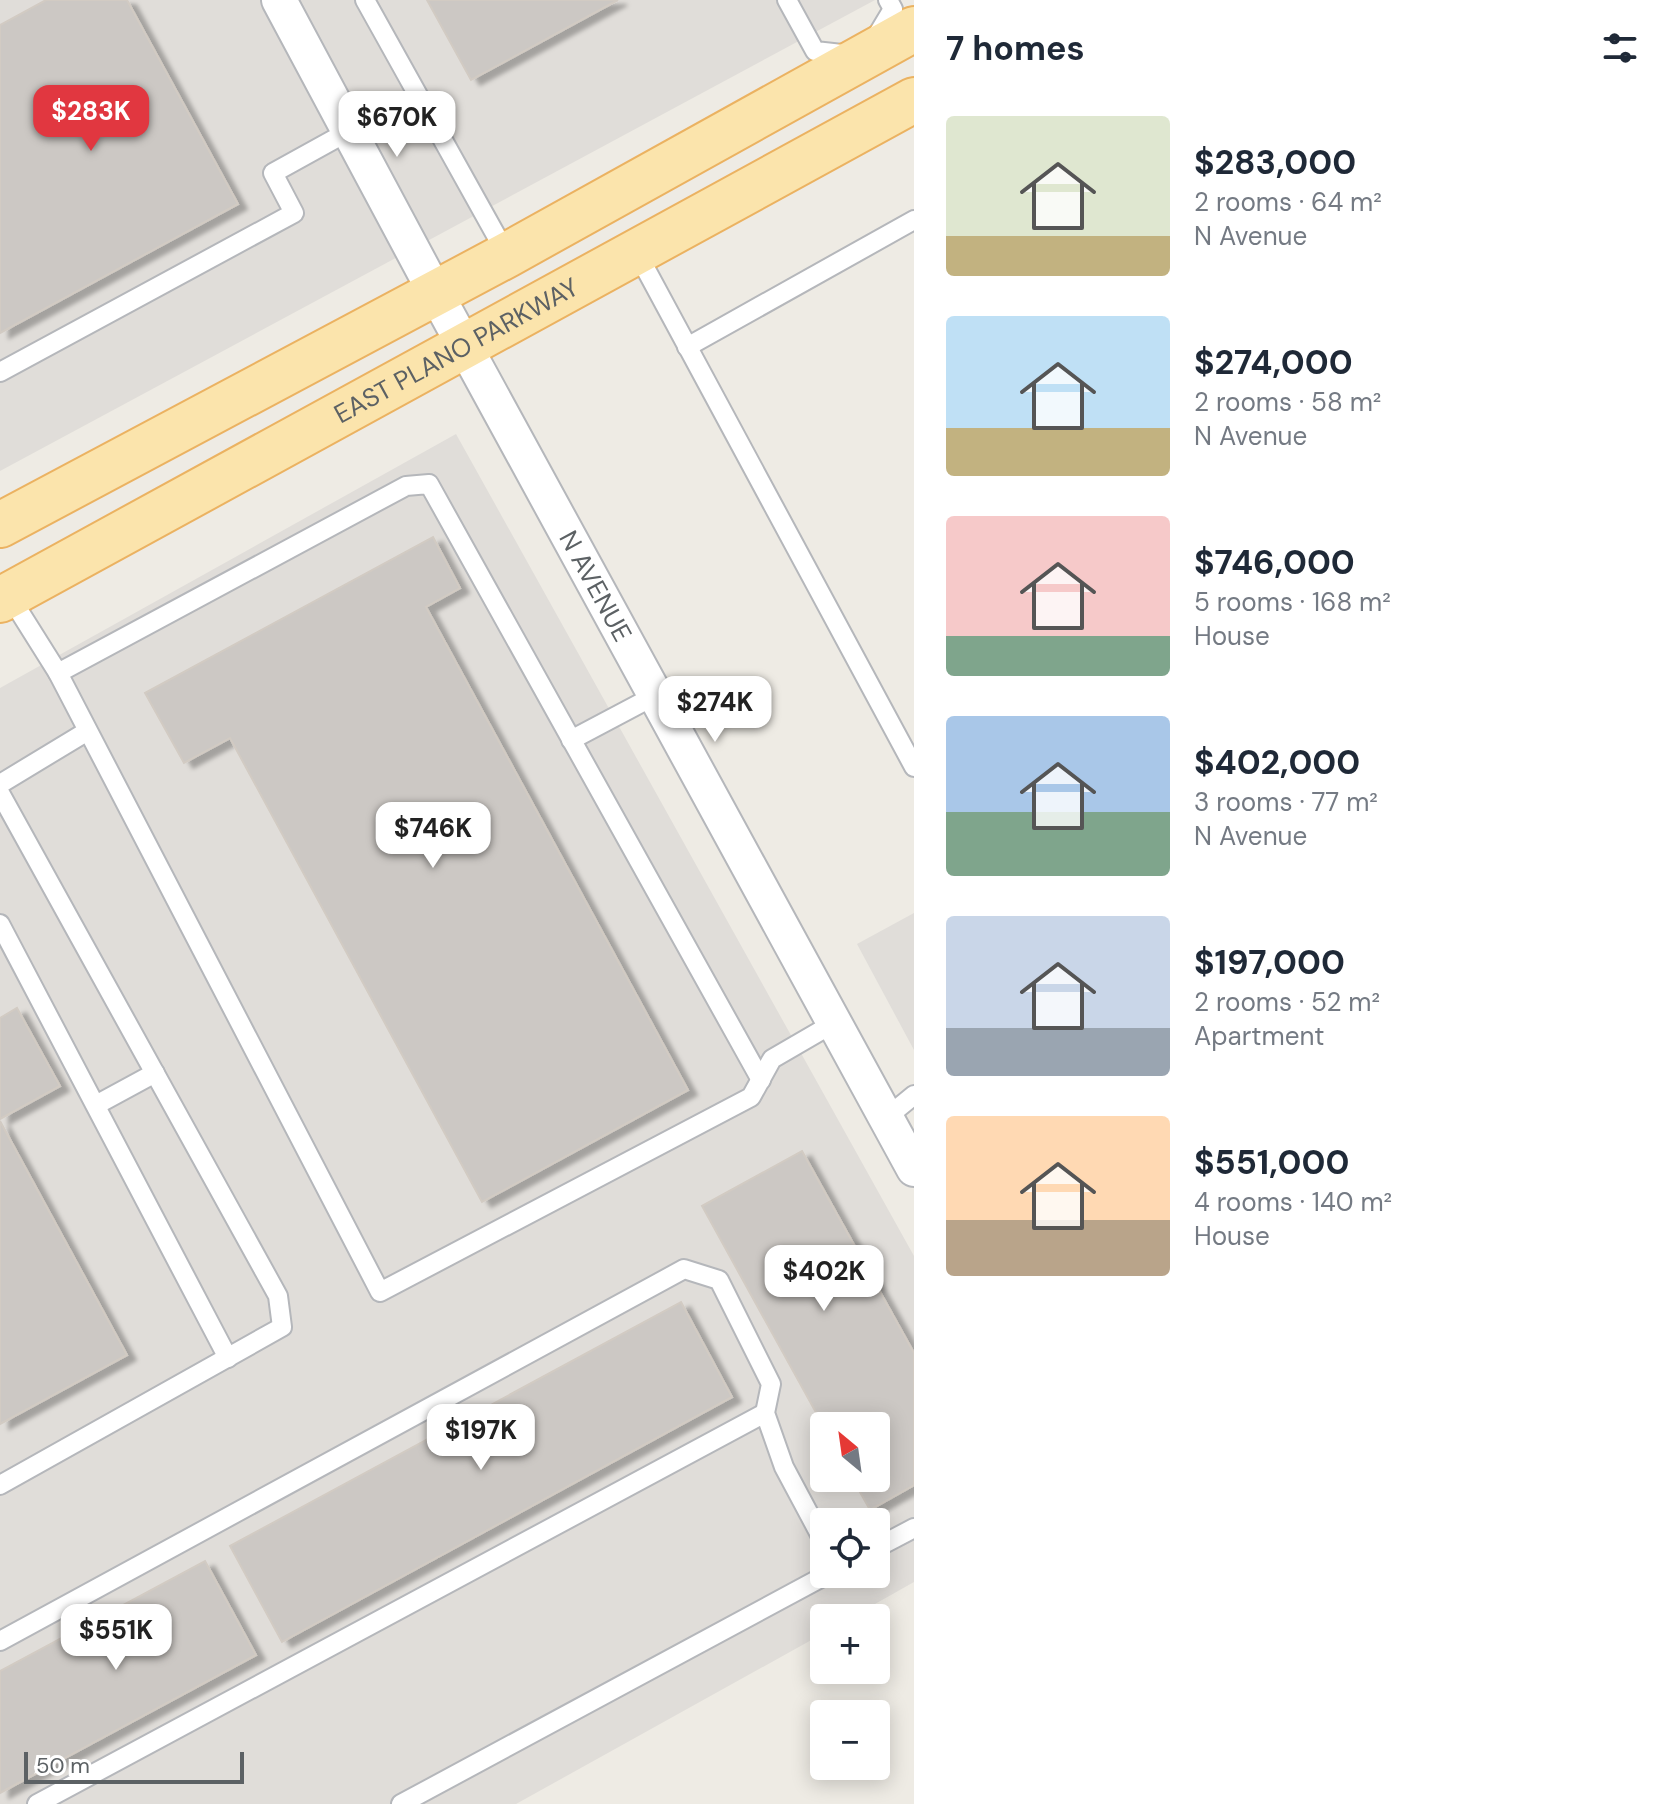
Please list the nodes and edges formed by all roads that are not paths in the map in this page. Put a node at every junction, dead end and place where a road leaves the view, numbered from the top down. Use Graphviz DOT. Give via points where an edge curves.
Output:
graph roads {
  1 [pos="279,0"];
  2 [pos="365,0"];
  3 [pos="787,0"];
  4 [pos="888,0"];
  5 [pos="914,29"];
  6 [pos="864,57"];
  7 [pos="904,106"];
  8 [pos="349,131"];
  9 [pos="914,220"];
  10 [pos="636,251"];
  11 [pos="507,255"];
  12 [pos="435,292"];
  13 [pos="466,346"];
  14 [pos="687,347"];
  15 [pos="0,372"];
  16 [pos="0,525"];
  17 [pos="3,591"];
  18 [pos="58,673"];
  19 [pos="656,695"];
  20 [pos="86,732"];
  21 [pos="571,740"];
  22 [pos="914,767"];
  23 [pos="0,784"];
  24 [pos="0,793"];
  25 [pos="0,924"];
  26 [pos="834,1023"];
  27 [pos="155,1073"];
  28 [pos="761,1080"];
  29 [pos="914,1095"];
  30 [pos="96,1105"];
  31 [pos="886,1118"];
  32 [pos="914,1169"];
  33 [pos="228,1358"];
  34 [pos="765,1413"];
  35 [pos="0,1485"];
  36 [pos="810,1516"];
  37 [pos="914,1528"];
  38 [pos="890,1541"];
  39 [pos="810,1584"];
  40 [pos="0,1641"];
  41 [pos="37,1804"];
  42 [pos="401,1804"];
  1 -- 8 [label="street, N AVENUE"];
  2 -- 11 [label="lane"];
  3 -- 6 [label="lane" via="815,51"];
  4 -- 6 [label="lane" via="893,9"];
  5 -- 6 [label="main road"];
  6 -- 7 [label="main road"];
  6 -- 11 [label="main road"];
  7 -- 10 [label="main road, EAST PLANO PARKWAY"];
  8 -- 12 [label="street, N AVENUE"];
  8 -- 15 [label="lane" via="273,173 294,213"];
  9 -- 14 [label="lane"];
  10 -- 13 [label="main road, EAST PLANO PARKWAY"];
  10 -- 14 [label="lane"];
  11 -- 12 [label="main road"];
  12 -- 13 [label="street, N AVENUE"];
  12 -- 16 [label="main road"];
  13 -- 17 [label="main road, EAST PLANO PARKWAY"];
  13 -- 19 [label="street, N AVENUE"];
  14 -- 22 [label="lane"];
  17 -- 18 [label="lane"];
  18 -- 20 [label="lane"];
  18 -- 21 [label="lane" via="406,486 429,484"];
  19 -- 21 [label="lane"];
  19 -- 26 [label="street, N AVENUE"];
  20 -- 23 [label="lane"];
  20 -- 28 [label="lane" via="380,1292 751,1097"];
  21 -- 28 [label="lane"];
  24 -- 27 [label="lane"];
  25 -- 30 [label="lane"];
  26 -- 28 [label="lane" via="772,1059"];
  26 -- 31 [label="street, N AVENUE"];
  27 -- 30 [label="lane"];
  27 -- 33 [label="lane" via="278,1296 282,1327"];
  29 -- 31 [label="lane"];
  30 -- 33 [label="lane"];
  31 -- 32 [label="street, N AVENUE"];
  33 -- 35 [label="lane"];
  34 -- 36 [label="lane" via="784,1467"];
  34 -- 40 [label="lane" via="771,1384 719,1280 684,1269"];
  34 -- 41 [label="lane"];
  37 -- 38 [label="lane"];
  39 -- 42 [label="lane"];
}
